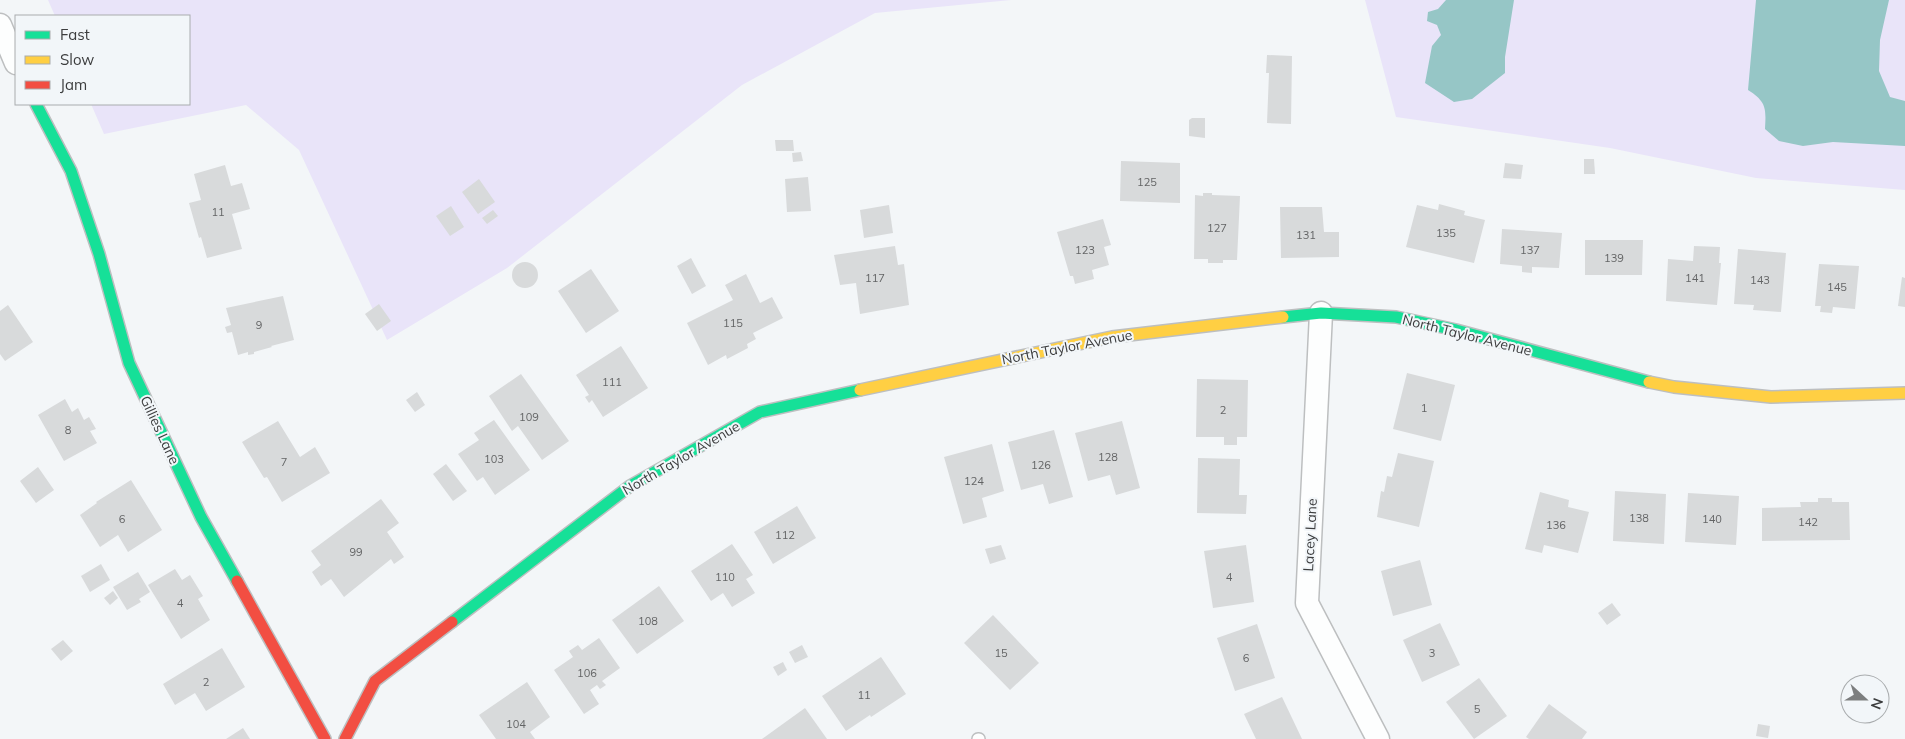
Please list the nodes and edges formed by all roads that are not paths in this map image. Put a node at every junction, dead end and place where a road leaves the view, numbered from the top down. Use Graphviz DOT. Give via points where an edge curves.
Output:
graph roads {
  1 [pos="0,25"];
  2 [pos="15,62"];
  3 [pos="37,105"];
  4 [pos="1321,313"];
  5 [pos="1905,393"];
  6 [pos="325,739"];
  7 [pos="345,739"];
  8 [pos="1378,739"];
  1 -- 2 [label="street"];
  3 -- 6 [label="street, Gillies Lane" via="71,171 99,254 129,363 201,517"];
  4 -- 5 [label="street, North Taylor Avenue" via="1396,317 1456,330 1628,378 1674,387 1771,397"];
  4 -- 7 [label="street, North Taylor Avenue" via="1112,337 760,412 630,486 375,681"];
  4 -- 8 [label="street, Lacey Lane" via="1307,603"];
}
